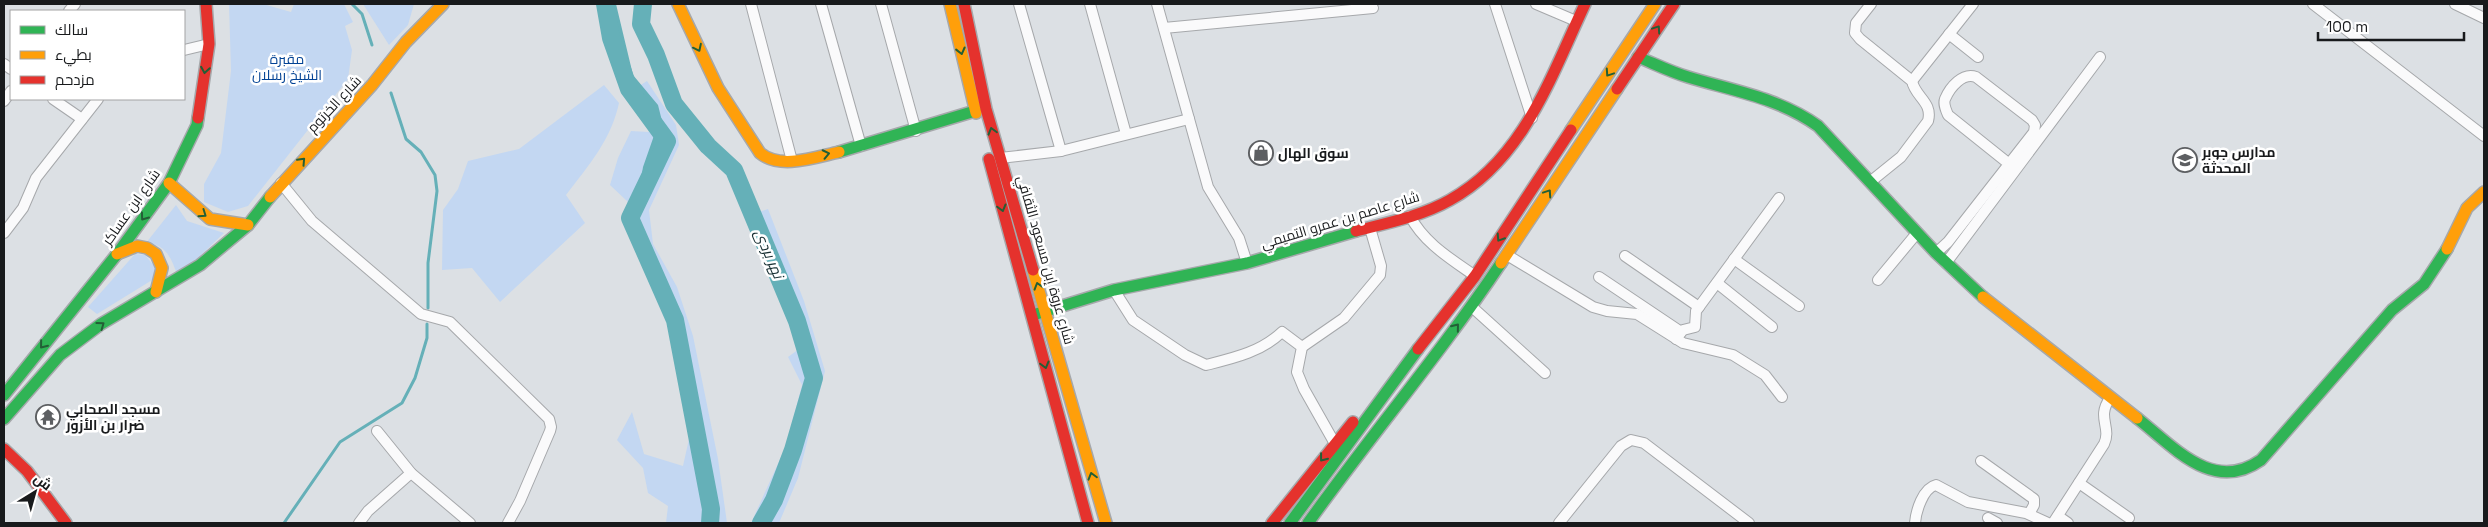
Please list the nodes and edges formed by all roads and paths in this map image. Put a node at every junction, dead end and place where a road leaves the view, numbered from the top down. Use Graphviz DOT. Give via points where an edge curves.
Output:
graph roads {
  1 [pos="206,4"];
  2 [pos="426,4"];
  3 [pos="442,4"];
  4 [pos="678,4"];
  5 [pos="751,4"];
  6 [pos="821,4"];
  7 [pos="881,4"];
  8 [pos="950,4"];
  9 [pos="964,4"];
  10 [pos="1019,4"];
  11 [pos="1090,4"];
  12 [pos="1157,4"];
  13 [pos="1495,4"];
  14 [pos="1536,4"];
  15 [pos="1584,4"];
  16 [pos="1655,4"];
  17 [pos="1674,4"];
  18 [pos="1871,4"];
  19 [pos="1973,4"];
  20 [pos="2313,4"];
  21 [pos="2455,4"];
  22 [pos="1373,8"];
  23 [pos="2484,18"];
  24 [pos="1576,21"];
  25 [pos="1164,28"];
  26 [pos="1949,34"];
  27 [pos="406,42"];
  28 [pos="209,44"];
  29 [pos="185,50"];
  30 [pos="1638,57"];
  31 [pos="1978,57"];
  32 [pos="2100,57"];
  33 [pos="1912,81"];
  34 [pos="54,100"];
  35 [pos="97,100"];
  36 [pos="976,110"];
  37 [pos="1189,118"];
  38 [pos="1532,118"];
  39 [pos="82,119"];
  40 [pos="916,131"];
  41 [pos="1126,134"];
  42 [pos="2484,136"];
  43 [pos="861,146"];
  44 [pos="1060,151"];
  45 [pos="1000,158"];
  46 [pos="792,161"];
  47 [pos="2008,163"];
  48 [pos="1870,182"];
  49 [pos="168,183"];
  50 [pos="281,183"];
  51 [pos="2484,192"];
  52 [pos="1778,198"];
  53 [pos="1410,216"];
  54 [pos="248,225"];
  55 [pos="1370,228"];
  56 [pos="4,233"];
  57 [pos="1917,233"];
  58 [pos="1936,253"];
  59 [pos="117,254"];
  60 [pos="1507,255"];
  61 [pos="1625,256"];
  62 [pos="1734,259"];
  63 [pos="1247,263"];
  64 [pos="1946,263"];
  65 [pos="1475,276"];
  66 [pos="1600,277"];
  67 [pos="1878,280"];
  68 [pos="1716,283"];
  69 [pos="1114,290"];
  70 [pos="156,292"];
  71 [pos="1799,306"];
  72 [pos="1472,307"];
  73 [pos="1699,307"];
  74 [pos="1046,312"];
  75 [pos="1032,316"];
  76 [pos="1772,327"];
  77 [pos="1678,335"];
  78 [pos="1302,347"];
  79 [pos="1402,369"];
  80 [pos="1545,373"];
  81 [pos="4,394"];
  82 [pos="1782,396"];
  83 [pos="2110,398"];
  84 [pos="4,419"];
  85 [pos="377,431"];
  86 [pos="1334,442"];
  87 [pos="4,450"];
  88 [pos="1981,461"];
  89 [pos="411,473"];
  90 [pos="2079,483"];
  91 [pos="2029,514"];
  92 [pos="2129,518"];
  93 [pos="2055,520"];
  94 [pos="1313,521"];
  95 [pos="66,523"];
  96 [pos="359,523"];
  97 [pos="470,523"];
  98 [pos="508,523"];
  99 [pos="1088,523"];
  100 [pos="1106,523"];
  101 [pos="1272,523"];
  102 [pos="1290,523"];
  103 [pos="1559,523"];
  104 [pos="1749,523"];
  105 [pos="1916,523"];
  106 [pos="2048,523"];
  107 [pos="2068,523"];
  1 -- 28 [label="main road, شارع ابن عساكر"];
  2 -- 27 [label="main road"];
  3 -- 27 [label="main road, شارع الخرتوم"];
  4 -- 46 [label="main road, one-way" via="716,85 757,149 771,162"];
  5 -- 46 [label="street"];
  6 -- 43 [label="street"];
  7 -- 40 [label="street"];
  8 -- 36 [label="main road, شارع عروة إبن مسعود الثقافي, one-way"];
  45 -- 9 [label="main road, شارع عروة إبن مسعود الثقافي, one-way"];
  10 -- 44 [label="street"];
  11 -- 41 [label="street"];
  12 -- 25 [label="street"];
  13 -- 38 [label="street"];
  14 -- 24 [label="street"];
  15 -- 24 [label="main road, شارع عاصم بن عمرو التميمي"];
  16 -- 65 [label="main road, one-way"];
  30 -- 17 [label="main road, one-way"];
  18 -- 33 [label="street" via="1856,23 1855,33"];
  19 -- 26 [label="street"];
  20 -- 42 [label="street"];
  21 -- 23 [label="street"];
  22 -- 25 [label="street"];
  24 -- 38 [label="main road, شارع عاصم بن عمرو التميمي"];
  25 -- 37 [label="street"];
  26 -- 31 [label="street"];
  26 -- 33 [label="street"];
  50 -- 27 [label="main road, شارع الخرتوم, one-way" via="372,85"];
  28 -- 29 [label="street"];
  28 -- 49 [label="main road, شارع ابن عساكر, one-way" via="197,125"];
  30 -- 48 [label="main road" via="1804,115"];
  60 -- 30 [label="main road, one-way"];
  32 -- 64 [label="street"];
  33 -- 48 [label="street" via="1928,106 1928,121 1901,158"];
  34 -- 39 [label="street"];
  35 -- 39 [label="street"];
  36 -- 40 [label="main road"];
  36 -- 75 [label="main road, شارع عروة إبن مسعود الثقافي, one-way"];
  37 -- 41 [label="street"];
  37 -- 63 [label="street" via="1208,187 1240,238"];
  38 -- 53 [label="main road, شارع عاصم بن عمرو التميمي" via="1513,146 1484,175 1450,200"];
  39 -- 56 [label="street" via="36,178 23,208"];
  40 -- 43 [label="main road"];
  41 -- 44 [label="street"];
  46 -- 43 [label="main road, one-way"];
  44 -- 45 [label="street"];
  74 -- 45 [label="main road, شارع عروة إبن مسعود الثقافي, one-way"];
  47 -- 47 [label="street" via="2034,132 2035,125 1969,74 1945,99 1944,106 1948,115"];
  47 -- 58 [label="street"];
  48 -- 57 [label="main road"];
  49 -- 54 [label="main road, one-way" via="210,219"];
  49 -- 59 [label="main road, شارع ابن عساكر, one-way"];
  50 -- 54 [label="main road, شارع الخرتوم"];
  50 -- 98 [label="street" via="312,221 421,314 450,322 548,419 550,431"];
  51 -- 83 [label="main road" via="2467,208 2443,256 2424,284 2392,310 2253,466 2244,471 2223,474 2203,468"];
  52 -- 62 [label="street"];
  53 -- 55 [label="main road, شارع عاصم بن عمرو التميمي"];
  53 -- 65 [label="street" via="1432,245"];
  54 -- 70 [label="main road" via="200,265"];
  55 -- 63 [label="main road, شارع عاصم بن عمرو التميمي"];
  55 -- 78 [label="street" via="1381,266 1380,275 1344,318"];
  57 -- 58 [label="main road"];
  57 -- 67 [label="street"];
  58 -- 64 [label="main road"];
  59 -- 70 [label="main road" via="137,246 156,254 162,268"];
  59 -- 81 [label="main road, شارع ابن عساكر, one-way"];
  60 -- 72 [label="main road"];
  60 -- 77 [label="street" via="1587,304 1607,311 1643,316"];
  61 -- 73 [label="street"];
  62 -- 68 [label="street"];
  62 -- 71 [label="street"];
  63 -- 69 [label="main road, شارع عاصم بن عمرو التميمي"];
  64 -- 83 [label="main road" via="2022,331"];
  65 -- 79 [label="main road"];
  66 -- 77 [label="street"];
  68 -- 73 [label="street"];
  68 -- 76 [label="street"];
  69 -- 74 [label="main road, شارع عاصم بن عمرو التميمي"];
  69 -- 78 [label="street" via="1133,320 1206,365 1256,350 1282,332"];
  84 -- 70 [label="main road, one-way" via="60,355 101,324"];
  72 -- 80 [label="street"];
  94 -- 72 [label="main road, one-way"];
  73 -- 77 [label="street" via="1695,314 1695,327"];
  74 -- 75 [label="main road, شارع عاصم بن عمرو التميمي"];
  100 -- 74 [label="main road, شارع عروة إبن مسعود الثقافي, one-way"];
  75 -- 99 [label="main road, شارع عروة إبن مسعود الثقافي, one-way"];
  77 -- 82 [label="street" via="1688,345 1742,359 1765,375"];
  78 -- 86 [label="street" via="1297,372"];
  79 -- 86 [label="main road"];
  79 -- 102 [label="main road"];
  83 -- 90 [label="street" via="2103,416 2106,440"];
  85 -- 89 [label="street"];
  86 -- 101 [label="main road, one-way"];
  87 -- 95 [label="main road" via="27,471"];
  88 -- 91 [label="street" via="2034,499"];
  89 -- 96 [label="street"];
  89 -- 97 [label="street"];
  90 -- 92 [label="street"];
  90 -- 93 [label="street"];
  91 -- 105 [label="street" via="1975,504 1936,485 1929,488 1919,505"];
  91 -- 106 [label="street"];
  93 -- 107 [label="street"];
  103 -- 104 [label="street" via="1621,446 1631,440 1644,443"];
}
